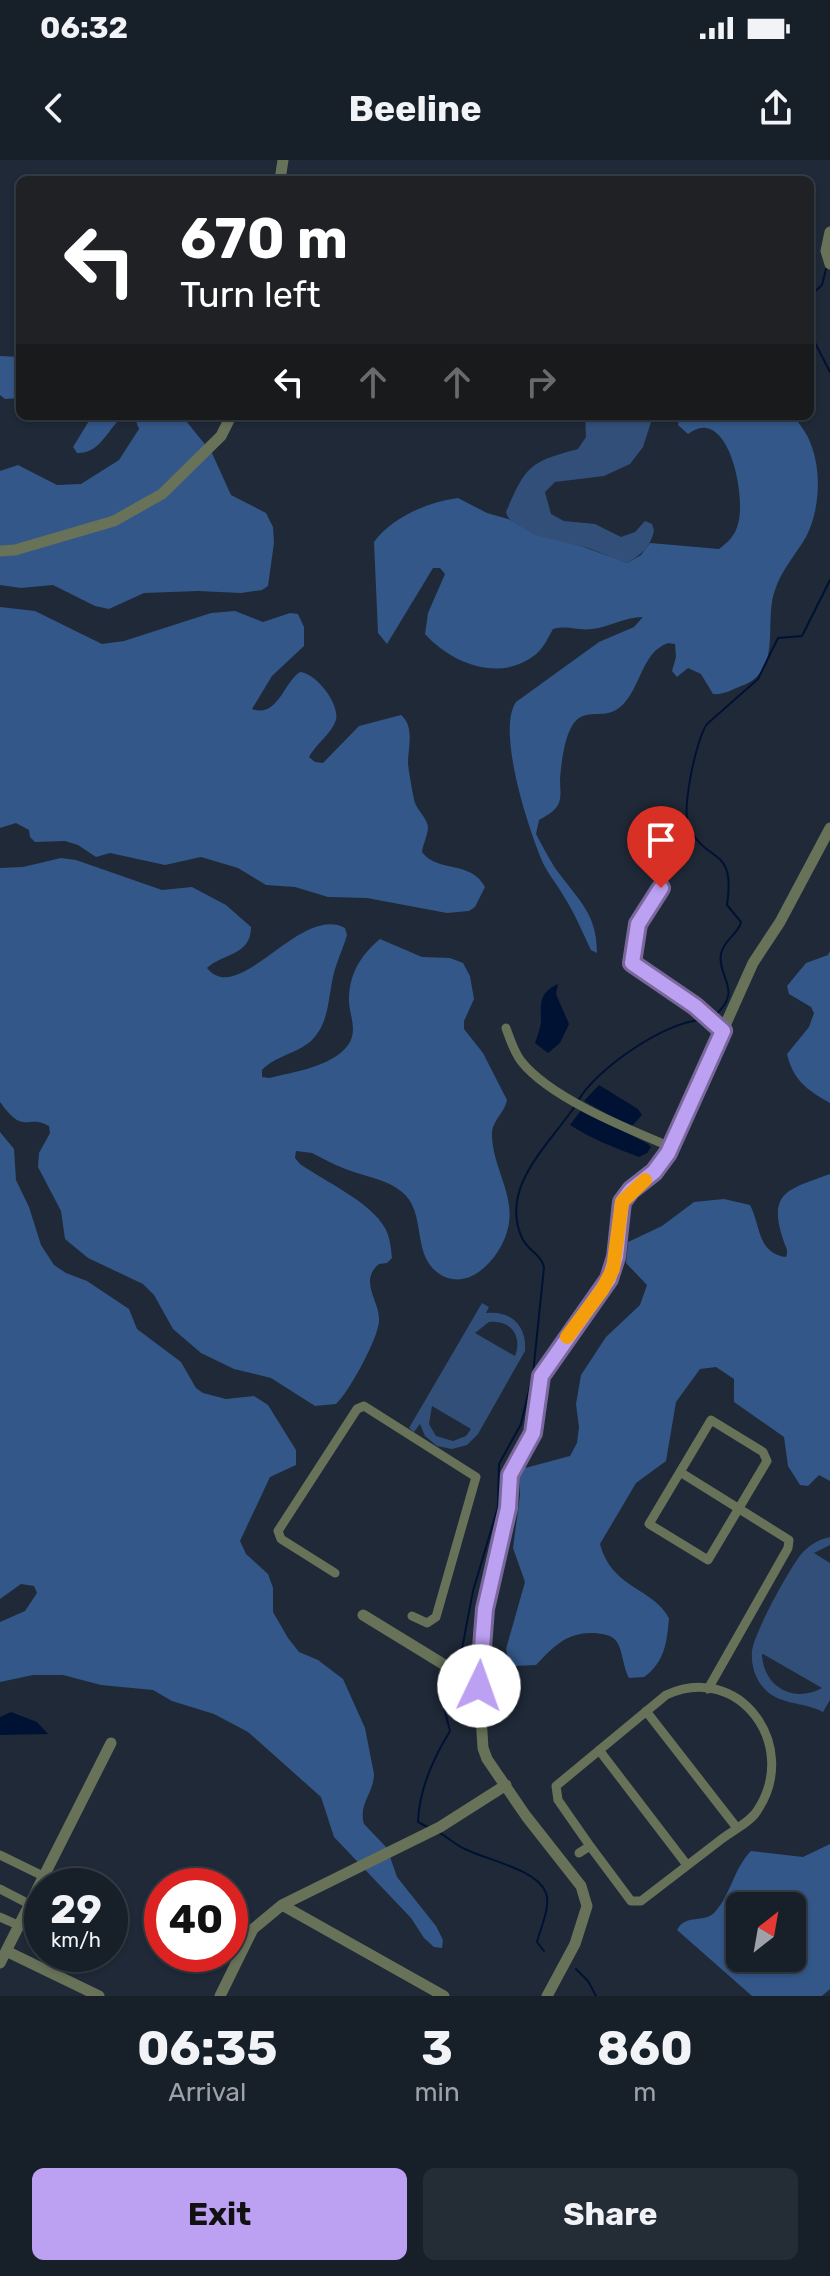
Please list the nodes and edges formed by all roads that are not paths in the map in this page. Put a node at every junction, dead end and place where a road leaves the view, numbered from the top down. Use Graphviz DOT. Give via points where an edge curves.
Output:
graph roads {
  1 [pos="830,232"];
  2 [pos="829,261"];
  3 [pos="229,420"];
  4 [pos="0,551"];
  5 [pos="830,828"];
  6 [pos="661,888"];
  7 [pos="506,1028"];
  8 [pos="723,1031"];
  9 [pos="671,1147"];
  10 [pos="680,1472"];
  11 [pos="739,1508"];
  12 [pos="335,1573"];
  13 [pos="363,1615"];
  14 [pos="412,1616"];
  15 [pos="479,1686"];
  16 [pos="708,1689"];
  17 [pos="646,1711"];
  18 [pos="111,1743"];
  19 [pos="599,1750"];
  20 [pos="506,1785"];
  21 [pos="737,1828"];
  22 [pos="590,1846"];
  23 [pos="579,1853"];
  24 [pos="0,1855"];
  25 [pos="687,1865"];
  26 [pos="27,1868"];
  27 [pos="47,1868"];
  28 [pos="0,1889"];
  29 [pos="24,1901"];
  30 [pos="282,1905"];
  31 [pos="24,1914"];
  32 [pos="0,1917"];
  33 [pos="18,1925"];
  34 [pos="3,1949"];
  35 [pos="0,1963"];
  36 [pos="99,1996"];
  37 [pos="220,1996"];
  38 [pos="444,1996"];
  39 [pos="547,1996"];
  1 -- 2 [label="street"];
  3 -- 4 [label="street" via="221,436 162,494 114,521"];
  5 -- 8 [label="street" via="753,963"];
  6 -- 8 [label="street" via="638,924 632,963"];
  7 -- 9 [label="street" via="518,1058 537,1079"];
  8 -- 9 [label="street"];
  9 -- 15 [label="street" via="659,1167 622,1202 609,1279 541,1376 533,1433 510,1475 508,1508 485,1609"];
  10 -- 11 [label="street"];
  10 -- 11 [label="street" via="711,1420 767,1457"];
  10 -- 11 [label="street" via="649,1524 708,1560"];
  11 -- 16 [label="street" via="789,1540 788,1548"];
  12 -- 14 [label="street" via="281,1539 278,1531 357,1409 364,1406 476,1477 436,1617 427,1623"];
  13 -- 15 [label="street"];
  15 -- 20 [label="street" via="483,1748"];
  16 -- 17 [label="street" via="680,1688"];
  16 -- 21 [label="street" via="744,1704 760,1719 771,1746 767,1787 754,1814"];
  17 -- 19 [label="street"];
  17 -- 21 [label="street"];
  18 -- 27 [label="street"];
  19 -- 22 [label="street" via="556,1786 558,1800"];
  19 -- 25 [label="street"];
  20 -- 30 [label="street" via="440,1827"];
  20 -- 39 [label="street" via="581,1886 587,1906 575,1944"];
  21 -- 25 [label="street"];
  22 -- 23 [label="street"];
  22 -- 25 [label="street" via="636,1902"];
  24 -- 26 [label="street"];
  28 -- 29 [label="street"];
  30 -- 37 [label="street" via="253,1929"];
  30 -- 38 [label="street"];
  31 -- 33 [label="street"];
  32 -- 33 [label="street"];
  33 -- 34 [label="street"];
  34 -- 35 [label="street"];
  34 -- 36 [label="street"];
}
